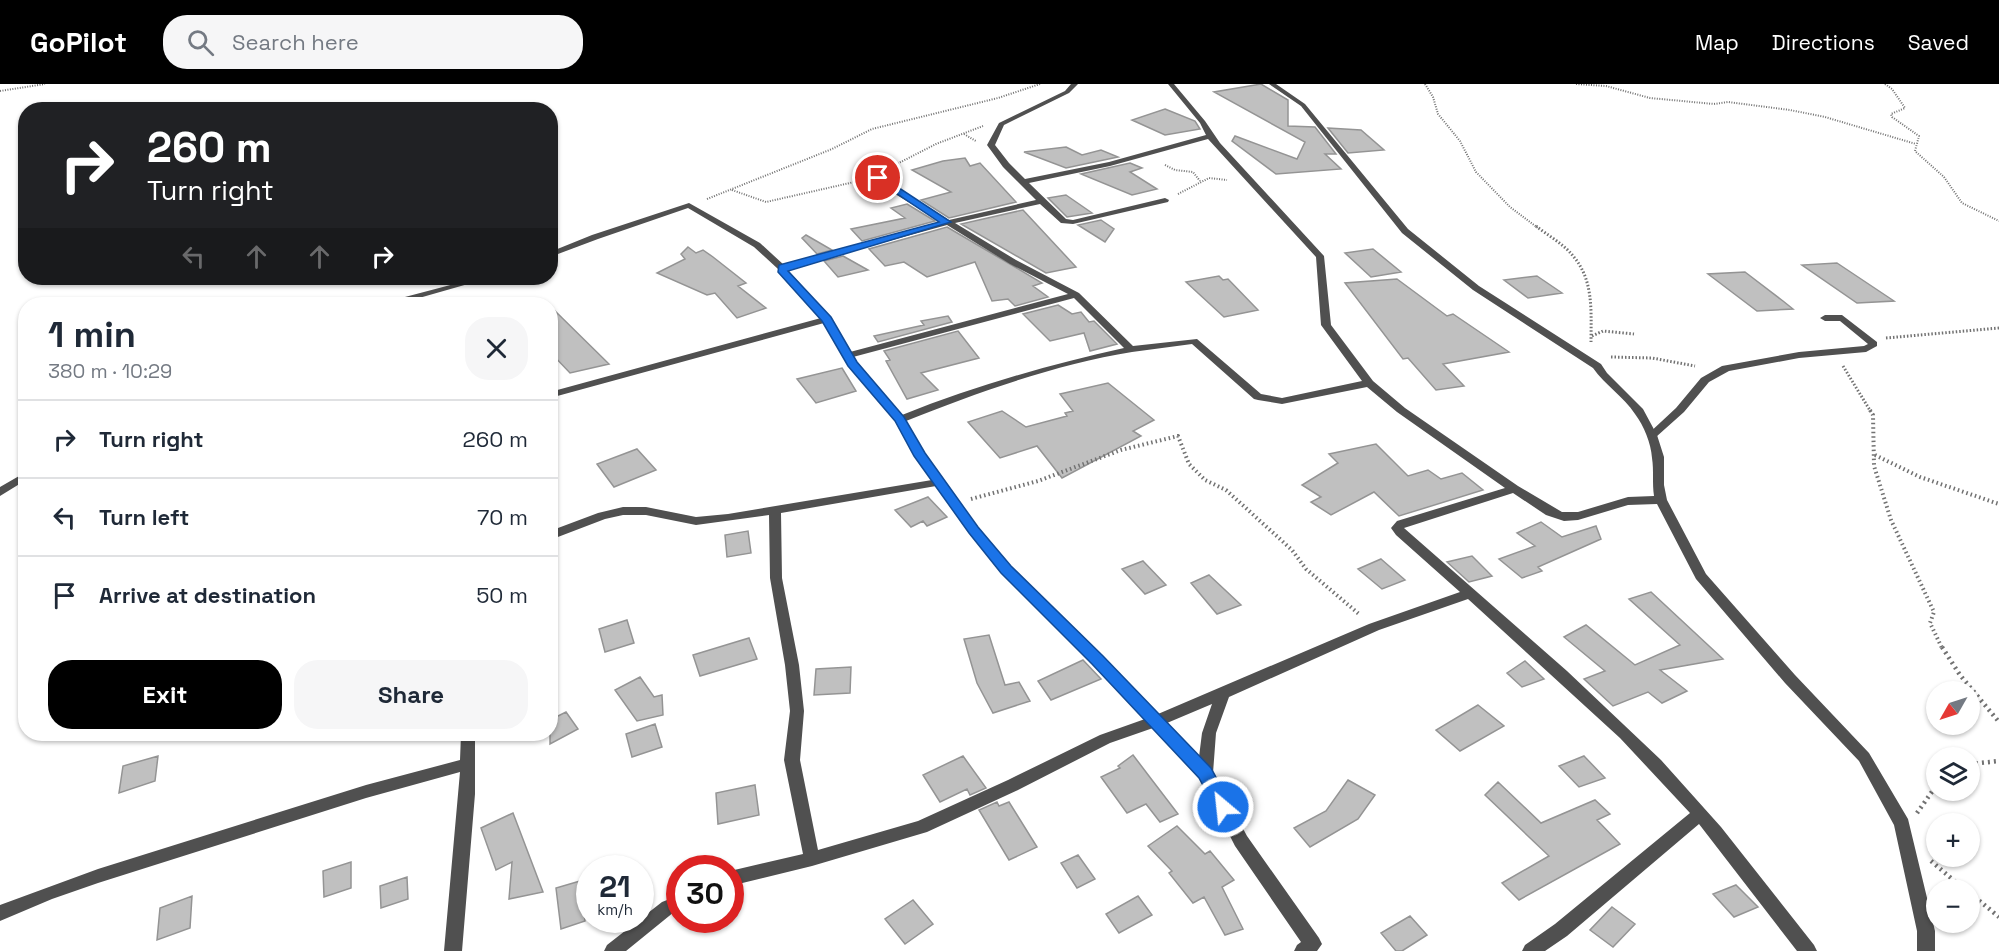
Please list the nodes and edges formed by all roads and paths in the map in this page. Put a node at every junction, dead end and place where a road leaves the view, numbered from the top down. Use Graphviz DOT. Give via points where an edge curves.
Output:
graph roads {
  1 [pos="45,84"];
  2 [pos="1040,84"];
  3 [pos="1075,84"];
  4 [pos="1171,84"];
  5 [pos="1272,84"];
  6 [pos="1425,84"];
  7 [pos="1576,84"];
  8 [pos="1885,84"];
  9 [pos="0,91"];
  10 [pos="1008,120"];
  11 [pos="1210,136"];
  12 [pos="1916,144"];
  13 [pos="1144,154"];
  14 [pos="880,173"];
  15 [pos="1194,174"];
  16 [pos="1209,178"];
  17 [pos="1200,181"];
  18 [pos="1023,182"];
  19 [pos="1255,183"];
  20 [pos="731,190"];
  21 [pos="1165,200"];
  22 [pos="1042,201"];
  23 [pos="689,205"];
  24 [pos="1999,221"];
  25 [pos="946,222"];
  26 [pos="558,252"];
  27 [pos="782,268"];
  28 [pos="459,285"];
  29 [pos="1076,295"];
  30 [pos="415,297"];
  31 [pos="1825,318"];
  32 [pos="827,319"];
  33 [pos="1999,328"];
  34 [pos="1634,334"];
  35 [pos="1591,336"];
  36 [pos="1868,339"];
  37 [pos="1131,349"];
  38 [pos="1836,353"];
  39 [pos="847,356"];
  40 [pos="1596,362"];
  41 [pos="1718,372"];
  42 [pos="1369,383"];
  43 [pos="558,393"];
  44 [pos="900,420"];
  45 [pos="1652,435"];
  46 [pos="1875,455"];
  47 [pos="18,480"];
  48 [pos="939,482"];
  49 [pos="1514,489"];
  50 [pos="0,492"];
  51 [pos="1661,500"];
  52 [pos="956,504"];
  53 [pos="1999,504"];
  54 [pos="775,510"];
  55 [pos="558,533"];
  56 [pos="1469,594"];
  57 [pos="1374,627"];
  58 [pos="1223,694"];
  59 [pos="1157,721"];
  60 [pos="1999,722"];
  61 [pos="468,741"];
  62 [pos="1999,761"];
  63 [pos="1980,763"];
  64 [pos="466,764"];
  65 [pos="1205,773"];
  66 [pos="1926,800"];
  67 [pos="1700,814"];
  68 [pos="1902,824"];
  69 [pos="1905,840"];
  70 [pos="812,859"];
  71 [pos="744,876"];
  72 [pos="1952,879"];
  73 [pos="1980,901"];
  74 [pos="666,909"];
  75 [pos="0,913"];
  76 [pos="1999,917"];
  77 [pos="1312,949"];
  78 [pos="611,950"];
  79 [pos="453,951"];
  80 [pos="1531,951"];
  81 [pos="1808,951"];
  82 [pos="1926,951"];
  1 -- 9 [label="path"];
  2 -- 20 [label="path" via="872,129"];
  3 -- 10 [label="street"];
  4 -- 11 [label="street"];
  5 -- 40 [label="street" via="1303,105 1405,231 1476,288"];
  6 -- 35 [label="path" via="1438,114 1460,141 1476,172 1510,207 1573,255 1588,280"];
  7 -- 12 [label="path" via="1606,86 1650,98 1790,110"];
  8 -- 12 [label="path" via="1905,108 1891,114 1892,117 1919,136"];
  10 -- 14 [label="path" via="936,144"];
  10 -- 18 [label="street" via="1001,124 991,145"];
  11 -- 13 [label="street"];
  11 -- 19 [label="street"];
  12 -- 24 [label="path" via="1915,151 1944,177 1962,203"];
  13 -- 15 [label="path" via="1175,170"];
  13 -- 18 [label="street"];
  14 -- 20 [label="path" via="857,183 779,201 766,202"];
  14 -- 25 [label="street" via="878,178 885,184"];
  15 -- 16 [label="path"];
  15 -- 17 [label="path"];
  16 -- 17 [label="path"];
  16 -- 19 [label="path"];
  17 -- 21 [label="path"];
  18 -- 22 [label="street"];
  19 -- 42 [label="street" via="1320,256 1326,326"];
  20 -- 23 [label="path"];
  21 -- 22 [label="street" via="1073,222 1064,221"];
  22 -- 25 [label="street"];
  23 -- 26 [label="street"];
  23 -- 27 [label="street" via="757,245"];
  25 -- 27 [label="street"];
  25 -- 29 [label="street"];
  27 -- 32 [label="street"];
  28 -- 30 [label="street"];
  29 -- 37 [label="street"];
  29 -- 39 [label="street"];
  31 -- 36 [label="street" via="1842,318"];
  32 -- 39 [label="street"];
  32 -- 43 [label="street"];
  33 -- 36 [label="path"];
  34 -- 35 [label="path" via="1603,331"];
  35 -- 40 [label="path"];
  36 -- 38 [label="street" via="1874,344 1866,349"];
  37 -- 42 [label="street" via="1194,341 1258,397 1269,400 1282,401"];
  37 -- 44 [label="street" via="984,387"];
  38 -- 41 [label="street" via="1799,355"];
  38 -- 46 [label="path" via="1873,415"];
  39 -- 44 [label="street"];
  40 -- 41 [label="path" via="1622,356 1652,358"];
  40 -- 45 [label="street" via="1603,375 1639,411"];
  41 -- 45 [label="street" via="1705,380"];
  42 -- 49 [label="street"];
  44 -- 48 [label="street"];
  45 -- 51 [label="street"];
  46 -- 53 [label="path"];
  46 -- 60 [label="path" via="1874,466 1891,520 1934,612 1930,623 1939,643"];
  47 -- 50 [label="street"];
  48 -- 52 [label="street"];
  48 -- 54 [label="street"];
  49 -- 51 [label="street" via="1564,517 1576,517 1629,500"];
  49 -- 56 [label="street" via="1397,528"];
  51 -- 68 [label="street" via="1701,576 1864,757"];
  52 -- 57 [label="path" via="1038,481 1121,450 1178,436 1189,464 1204,480 1226,490 1292,550 1306,569"];
  52 -- 59 [label="street" via="1006,570"];
  54 -- 55 [label="street" via="696,521 646,511 623,511"];
  54 -- 70 [label="street" via="776,578 796,711 792,760"];
  56 -- 57 [label="street"];
  56 -- 67 [label="street" via="1611,721"];
  57 -- 58 [label="street"];
  58 -- 59 [label="street"];
  58 -- 65 [label="street" via="1209,733"];
  59 -- 65 [label="street"];
  59 -- 70 [label="street" via="1105,739 921,826"];
  61 -- 64 [label="street"];
  62 -- 63 [label="path"];
  64 -- 75 [label="street" via="307,808"];
  64 -- 79 [label="street" via="467,794"];
  65 -- 77 [label="street" via="1241,841"];
  66 -- 68 [label="path"];
  67 -- 80 [label="street"];
  67 -- 81 [label="street"];
  68 -- 69 [label="street"];
  69 -- 72 [label="path"];
  69 -- 82 [label="street" via="1926,931"];
  70 -- 71 [label="street"];
  73 -- 76 [label="path"];
  74 -- 78 [label="street"];
}
